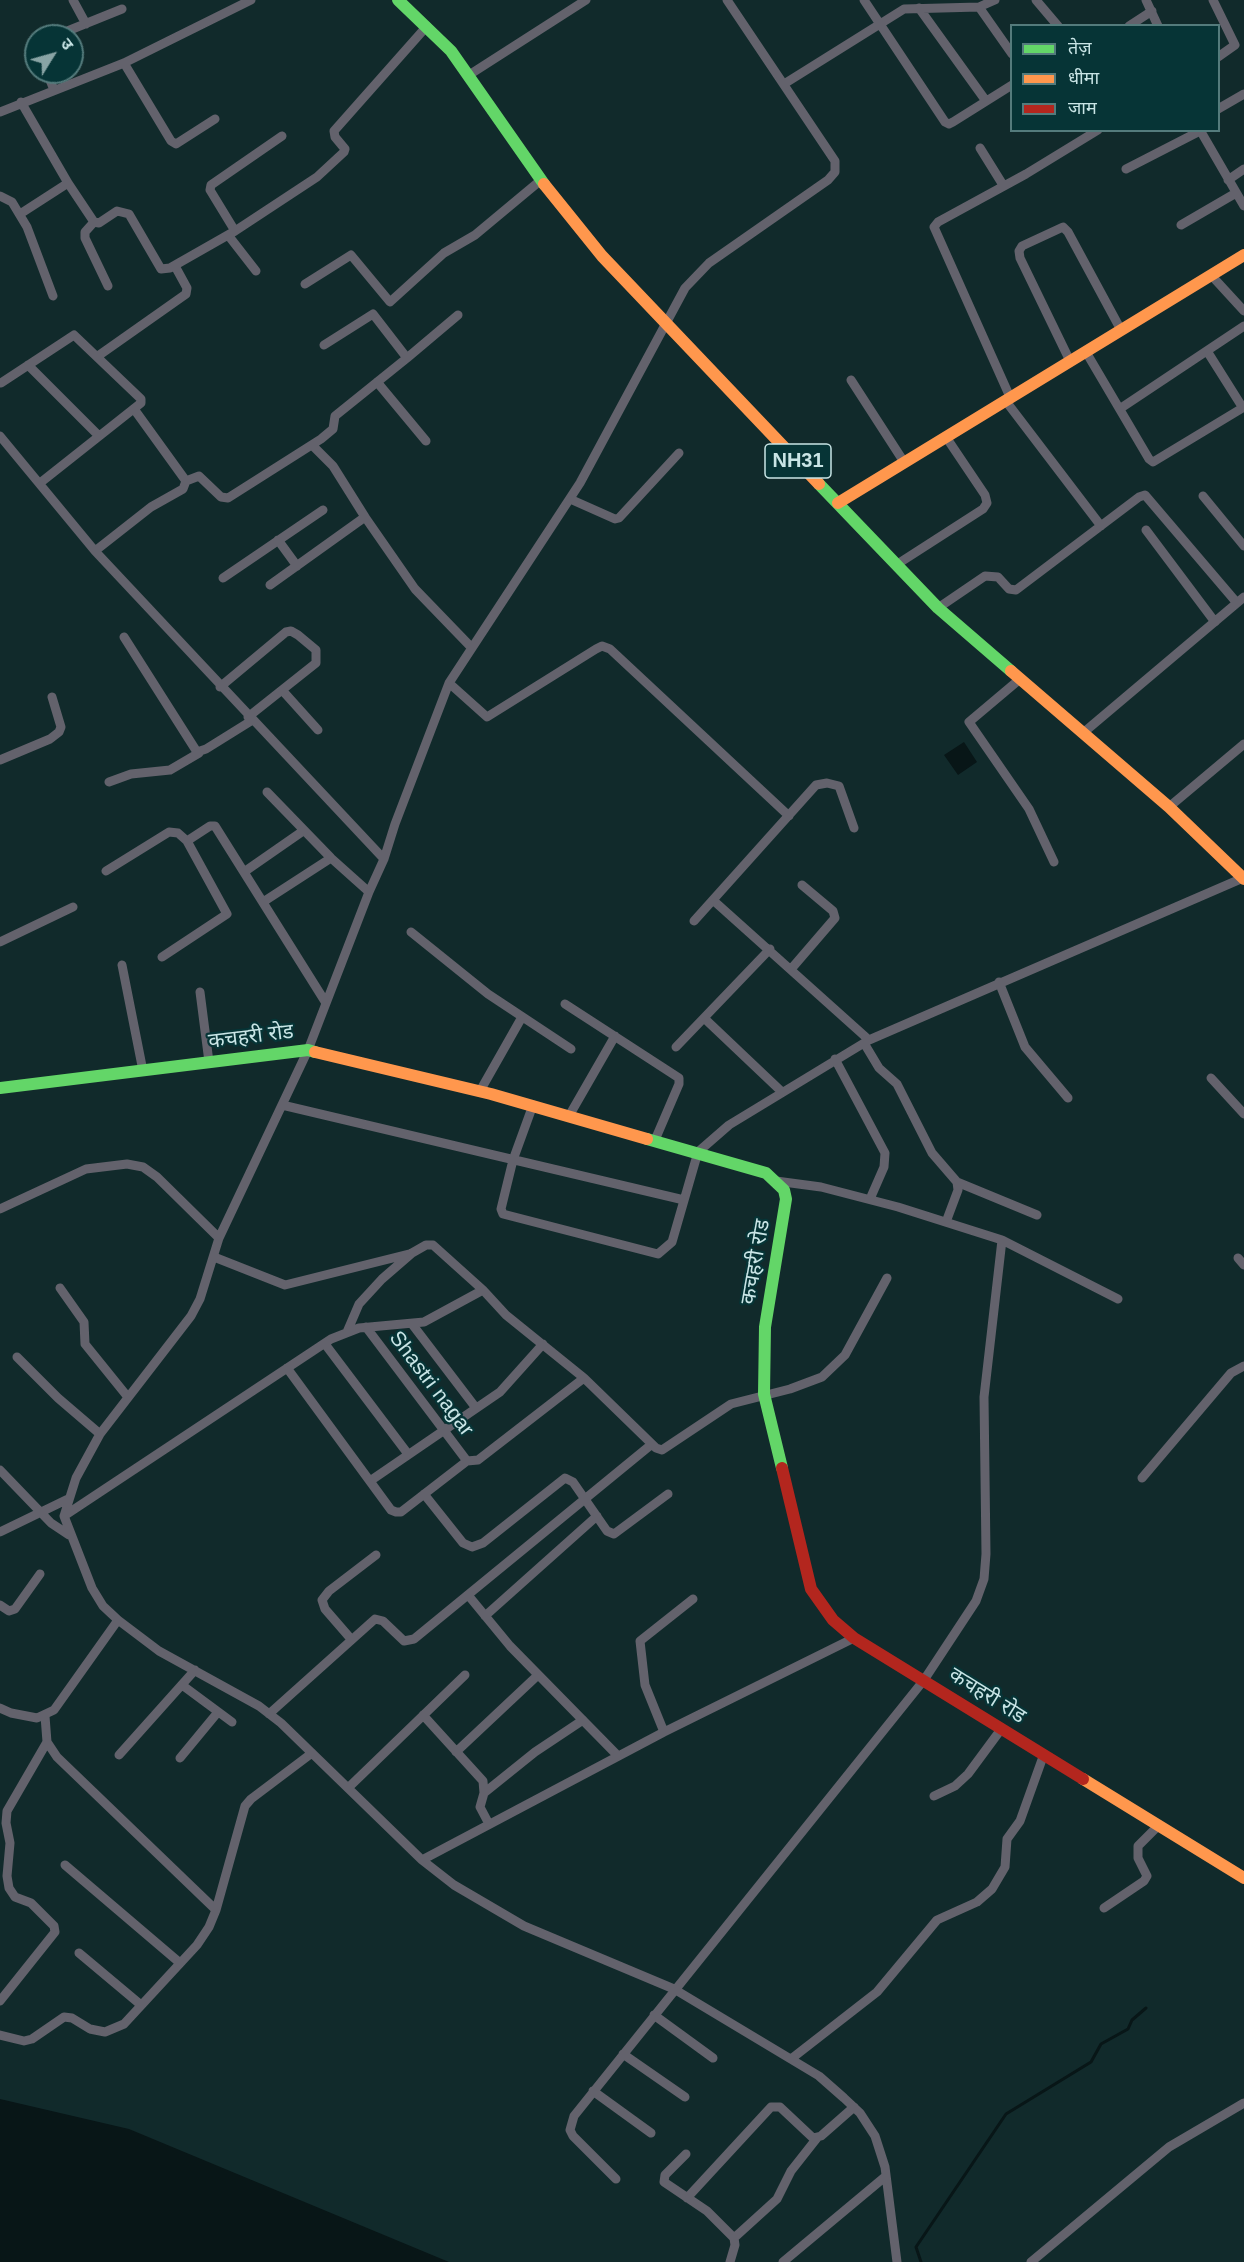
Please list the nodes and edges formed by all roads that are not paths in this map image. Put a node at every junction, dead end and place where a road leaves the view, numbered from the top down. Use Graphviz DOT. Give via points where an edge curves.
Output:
graph roads {
  1 [pos="73,0"];
  2 [pos="252,0"];
  3 [pos="398,0"];
  4 [pos="586,0"];
  5 [pos="726,0"];
  6 [pos="864,0"];
  7 [pos="995,0"];
  8 [pos="1036,0"];
  9 [pos="1146,0"];
  10 [pos="1213,0"];
  11 [pos="905,4"];
  12 [pos="979,7"];
  13 [pos="919,8"];
  14 [pos="122,9"];
  15 [pos="1152,11"];
  16 [pos="86,24"];
  17 [pos="880,24"];
  18 [pos="1056,24"];
  19 [pos="1132,24"];
  20 [pos="1157,24"];
  21 [pos="427,26"];
  22 [pos="1010,53"];
  23 [pos="1220,56"];
  24 [pos="124,63"];
  25 [pos="469,75"];
  26 [pos="52,84"];
  27 [pos="784,84"];
  28 [pos="1010,86"];
  29 [pos="54,90"];
  30 [pos="1244,94"];
  31 [pos="986,101"];
  32 [pos="21,102"];
  33 [pos="1220,108"];
  34 [pos="0,112"];
  35 [pos="215,119"];
  36 [pos="1095,132"];
  37 [pos="1198,132"];
  38 [pos="1201,132"];
  39 [pos="282,136"];
  40 [pos="980,148"];
  41 [pos="1125,169"];
  42 [pos="1244,169"];
  43 [pos="541,180"];
  44 [pos="1228,180"];
  45 [pos="68,183"];
  46 [pos="1003,185"];
  47 [pos="1236,193"];
  48 [pos="0,196"];
  49 [pos="1244,206"];
  50 [pos="20,214"];
  51 [pos="94,222"];
  52 [pos="1181,225"];
  53 [pos="231,233"];
  54 [pos="1244,255"];
  55 [pos="175,266"];
  56 [pos="256,271"];
  57 [pos="1211,275"];
  58 [pos="305,284"];
  59 [pos="108,286"];
  60 [pos="53,296"];
  61 [pos="1244,310"];
  62 [pos="458,315"];
  63 [pos="666,325"];
  64 [pos="1244,326"];
  65 [pos="1121,330"];
  66 [pos="324,345"];
  67 [pos="1207,351"];
  68 [pos="1086,352"];
  69 [pos="98,356"];
  70 [pos="407,358"];
  71 [pos="1070,361"];
  72 [pos="28,365"];
  73 [pos="851,380"];
  74 [pos="377,382"];
  75 [pos="1,383"];
  76 [pos="1008,399"];
  77 [pos="1243,407"];
  78 [pos="1120,408"];
  79 [pos="134,409"];
  80 [pos="0,436"];
  81 [pos="99,436"];
  82 [pos="946,437"];
  83 [pos="426,441"];
  84 [pos="312,445"];
  85 [pos="679,453"];
  86 [pos="904,462"];
  87 [pos="186,482"];
  88 [pos="40,483"];
  89 [pos="1203,496"];
  90 [pos="570,499"];
  91 [pos="838,503"];
  92 [pos="323,510"];
  93 [pos="365,518"];
  94 [pos="1101,526"];
  95 [pos="1146,530"];
  96 [pos="278,540"];
  97 [pos="1244,546"];
  98 [pos="95,551"];
  99 [pos="896,565"];
  100 [pos="297,566"];
  101 [pos="223,578"];
  102 [pos="270,585"];
  103 [pos="1241,600"];
  104 [pos="938,608"];
  105 [pos="1215,622"];
  106 [pos="124,637"];
  107 [pos="471,647"];
  108 [pos="1020,679"];
  109 [pos="449,683"];
  110 [pos="220,687"];
  111 [pos="282,690"];
  112 [pos="52,697"];
  113 [pos="250,719"];
  114 [pos="318,730"];
  115 [pos="1083,733"];
  116 [pos="1244,744"];
  117 [pos="200,753"];
  118 [pos="0,760"];
  119 [pos="109,782"];
  120 [pos="267,792"];
  121 [pos="1169,807"];
  122 [pos="789,816"];
  123 [pos="854,828"];
  124 [pos="303,831"];
  125 [pos="186,841"];
  126 [pos="331,858"];
  127 [pos="384,859"];
  128 [pos="1054,862"];
  129 [pos="106,871"];
  130 [pos="244,872"];
  131 [pos="1243,879"];
  132 [pos="802,885"];
  133 [pos="369,892"];
  134 [pos="714,901"];
  135 [pos="262,902"];
  136 [pos="73,907"];
  137 [pos="694,921"];
  138 [pos="411,932"];
  139 [pos="0,942"];
  140 [pos="770,949"];
  141 [pos="162,957"];
  142 [pos="122,965"];
  143 [pos="792,968"];
  144 [pos="999,982"];
  145 [pos="200,992"];
  146 [pos="326,1003"];
  147 [pos="566,1004"];
  148 [pos="522,1017"];
  149 [pos="704,1018"];
  150 [pos="615,1036"];
  151 [pos="866,1041"];
  152 [pos="676,1047"];
  153 [pos="571,1049"];
  154 [pos="308,1050"];
  155 [pos="835,1059"];
  156 [pos="209,1062"];
  157 [pos="143,1071"];
  158 [pos="1211,1078"];
  159 [pos="0,1088"];
  160 [pos="480,1091"];
  161 [pos="782,1092"];
  162 [pos="1068,1098"];
  163 [pos="282,1105"];
  164 [pos="532,1106"];
  165 [pos="1244,1114"];
  166 [pos="569,1116"];
  167 [pos="655,1140"];
  168 [pos="698,1152"];
  169 [pos="513,1161"];
  170 [pos="776,1181"];
  171 [pos="957,1182"];
  172 [pos="870,1199"];
  173 [pos="684,1200"];
  174 [pos="0,1209"];
  175 [pos="1037,1215"];
  176 [pos="946,1222"];
  177 [pos="219,1238"];
  178 [pos="1002,1240"];
  179 [pos="412,1253"];
  180 [pos="214,1257"];
  181 [pos="887,1278"];
  182 [pos="60,1288"];
  183 [pos="483,1290"];
  184 [pos="1118,1299"];
  185 [pos="412,1324"];
  186 [pos="366,1327"];
  187 [pos="347,1332"];
  188 [pos="324,1344"];
  189 [pos="543,1344"];
  190 [pos="17,1357"];
  191 [pos="1244,1366"];
  192 [pos="287,1368"];
  193 [pos="584,1378"];
  194 [pos="764,1394"];
  195 [pos="127,1396"];
  196 [pos="476,1408"];
  197 [pos="443,1430"];
  198 [pos="100,1434"];
  199 [pos="652,1444"];
  200 [pos="408,1454"];
  201 [pos="467,1461"];
  202 [pos="0,1470"];
  203 [pos="1142,1478"];
  204 [pos="370,1480"];
  205 [pos="424,1494"];
  206 [pos="668,1494"];
  207 [pos="584,1498"];
  208 [pos="68,1499"];
  209 [pos="40,1512"];
  210 [pos="64,1516"];
  211 [pos="597,1516"];
  212 [pos="0,1532"];
  213 [pos="69,1535"];
  214 [pos="376,1555"];
  215 [pos="40,1574"];
  216 [pos="468,1595"];
  217 [pos="693,1599"];
  218 [pos="0,1605"];
  219 [pos="484,1616"];
  220 [pos="118,1620"];
  221 [pos="854,1638"];
  222 [pos="351,1639"];
  223 [pos="195,1670"];
  224 [pos="465,1675"];
  225 [pos="538,1675"];
  226 [pos="924,1680"];
  227 [pos="182,1685"];
  228 [pos="0,1708"];
  229 [pos="218,1712"];
  230 [pos="268,1714"];
  231 [pos="423,1715"];
  232 [pos="45,1716"];
  233 [pos="583,1720"];
  234 [pos="232,1722"];
  235 [pos="1002,1728"];
  236 [pos="664,1732"];
  237 [pos="47,1742"];
  238 [pos="456,1752"];
  239 [pos="312,1753"];
  240 [pos="1044,1754"];
  241 [pos="119,1755"];
  242 [pos="618,1756"];
  243 [pos="180,1758"];
  244 [pos="348,1788"];
  245 [pos="484,1793"];
  246 [pos="934,1796"];
  247 [pos="3,1814"];
  248 [pos="489,1824"];
  249 [pos="1159,1826"];
  250 [pos="422,1860"];
  251 [pos="64,1864"];
  252 [pos="1244,1878"];
  253 [pos="9,1888"];
  254 [pos="0,1895"];
  255 [pos="1104,1908"];
  256 [pos="216,1910"];
  257 [pos="79,1953"];
  258 [pos="180,1963"];
  259 [pos="674,1989"];
  260 [pos="0,2001"];
  261 [pos="141,2005"];
  262 [pos="654,2015"];
  263 [pos="0,2035"];
  264 [pos="622,2054"];
  265 [pos="712,2058"];
  266 [pos="791,2059"];
  267 [pos="593,2091"];
  268 [pos="685,2097"];
  269 [pos="1244,2103"];
  270 [pos="854,2107"];
  271 [pos="651,2133"];
  272 [pos="817,2138"];
  273 [pos="686,2154"];
  274 [pos="886,2176"];
  275 [pos="616,2179"];
  276 [pos="687,2198"];
  277 [pos="734,2238"];
  278 [pos="730,2262"];
  279 [pos="783,2262"];
  280 [pos="897,2262"];
  281 [pos="1031,2262"];
  1 -- 16 [label="street"];
  2 -- 24 [label="street"];
  3 -- 21 [label="main road, NH31"];
  4 -- 25 [label="street"];
  5 -- 27 [label="street"];
  6 -- 17 [label="street"];
  7 -- 12 [label="street"];
  8 -- 18 [label="street"];
  9 -- 15 [label="street"];
  10 -- 23 [label="street" via="1234,45"];
  11 -- 13 [label="street"];
  11 -- 17 [label="street"];
  12 -- 13 [label="street"];
  12 -- 22 [label="street"];
  13 -- 31 [label="street"];
  14 -- 16 [label="street"];
  15 -- 19 [label="street"];
  15 -- 20 [label="street"];
  17 -- 27 [label="street"];
  17 -- 31 [label="street" via="945,122 953,122"];
  21 -- 25 [label="main road, NH31"];
  21 -- 53 [label="street" via="334,131 344,152 317,177"];
  24 -- 29 [label="street"];
  24 -- 35 [label="street" via="171,141 176,144"];
  25 -- 43 [label="main road, NH31"];
  26 -- 29 [label="street"];
  27 -- 63 [label="street" via="835,161 835,172 699,271 685,288"];
  28 -- 31 [label="street"];
  29 -- 32 [label="street"];
  30 -- 33 [label="street"];
  32 -- 34 [label="street"];
  32 -- 45 [label="street"];
  36 -- 46 [label="street"];
  37 -- 41 [label="street"];
  38 -- 44 [label="street"];
  39 -- 53 [label="street" via="211,185"];
  40 -- 46 [label="street"];
  42 -- 44 [label="street"];
  43 -- 58 [label="street" via="475,235 444,252 390,302 351,255"];
  43 -- 63 [label="main road, NH31" via="602,256"];
  44 -- 47 [label="street"];
  45 -- 50 [label="street"];
  45 -- 51 [label="street"];
  46 -- 76 [label="street" via="934,227"];
  47 -- 49 [label="street"];
  47 -- 52 [label="street"];
  48 -- 50 [label="street" via="12,202"];
  50 -- 60 [label="street"];
  51 -- 55 [label="street" via="117,212 129,214 158,266"];
  51 -- 59 [label="street" via="85,238"];
  53 -- 55 [label="street"];
  53 -- 56 [label="street"];
  54 -- 57 [label="main road"];
  55 -- 69 [label="street" via="187,288 186,294"];
  57 -- 61 [label="street"];
  57 -- 65 [label="main road"];
  62 -- 70 [label="street"];
  63 -- 90 [label="street"];
  63 -- 91 [label="main road, NH31"];
  64 -- 67 [label="street"];
  65 -- 68 [label="main road"];
  65 -- 71 [label="street" via="1063,227 1022,246 1020,258"];
  66 -- 70 [label="street" via="373,314"];
  67 -- 77 [label="street"];
  67 -- 78 [label="street"];
  68 -- 71 [label="main road"];
  68 -- 78 [label="street"];
  69 -- 72 [label="street" via="74,335"];
  69 -- 79 [label="street" via="141,399"];
  70 -- 74 [label="street"];
  71 -- 76 [label="main road"];
  72 -- 75 [label="street"];
  72 -- 81 [label="street"];
  73 -- 86 [label="street"];
  74 -- 83 [label="street"];
  74 -- 84 [label="street" via="334,416 330,432"];
  76 -- 82 [label="main road"];
  76 -- 94 [label="street"];
  77 -- 78 [label="street" via="1155,462 1149,459"];
  79 -- 81 [label="street"];
  79 -- 87 [label="street"];
  80 -- 88 [label="street"];
  81 -- 88 [label="street"];
  82 -- 86 [label="main road"];
  82 -- 99 [label="street" via="987,503"];
  84 -- 87 [label="street" via="225,499 199,476"];
  84 -- 93 [label="street" via="333,466"];
  85 -- 90 [label="street" via="619,518"];
  86 -- 91 [label="main road"];
  87 -- 98 [label="street" via="183,489 151,507"];
  88 -- 98 [label="street"];
  89 -- 97 [label="street"];
  90 -- 107 [label="street"];
  91 -- 99 [label="main road, NH31"];
  92 -- 96 [label="street"];
  93 -- 100 [label="street"];
  93 -- 107 [label="street" via="415,589"];
  94 -- 103 [label="street" via="1146,495"];
  94 -- 104 [label="street" via="1016,590 1009,590 998,577 985,576"];
  95 -- 105 [label="street"];
  96 -- 100 [label="street"];
  96 -- 101 [label="street"];
  98 -- 110 [label="street"];
  99 -- 104 [label="main road, NH31"];
  100 -- 102 [label="street"];
  103 -- 105 [label="street"];
  104 -- 108 [label="main road, NH31"];
  105 -- 115 [label="street"];
  106 -- 117 [label="street"];
  107 -- 109 [label="street"];
  108 -- 115 [label="main road, NH31"];
  108 -- 128 [label="street" via="969,723 1029,809"];
  109 -- 122 [label="street" via="487,717 596,649 610,649"];
  109 -- 127 [label="street"];
  110 -- 111 [label="street" via="291,631 316,650 318,659"];
  110 -- 113 [label="street"];
  111 -- 113 [label="street"];
  111 -- 114 [label="street"];
  112 -- 118 [label="street" via="59,732"];
  113 -- 117 [label="street"];
  113 -- 127 [label="street"];
  115 -- 121 [label="main road, NH31"];
  116 -- 121 [label="street"];
  117 -- 119 [label="street" via="170,770 131,774"];
  120 -- 124 [label="street"];
  121 -- 131 [label="main road, NH31"];
  122 -- 123 [label="street" via="816,785 834,784 839,786"];
  122 -- 134 [label="street"];
  124 -- 126 [label="street"];
  124 -- 130 [label="street"];
  125 -- 129 [label="street" via="178,833 169,832"];
  125 -- 130 [label="street" via="215,826"];
  125 -- 141 [label="street" via="227,914"];
  126 -- 133 [label="street"];
  126 -- 135 [label="street"];
  127 -- 133 [label="street"];
  130 -- 135 [label="street"];
  131 -- 144 [label="street"];
  132 -- 143 [label="street" via="833,911 835,918"];
  133 -- 146 [label="street"];
  134 -- 137 [label="street"];
  134 -- 140 [label="street"];
  135 -- 146 [label="street"];
  136 -- 139 [label="street"];
  138 -- 148 [label="street"];
  140 -- 143 [label="street"];
  140 -- 149 [label="street"];
  142 -- 157 [label="street"];
  143 -- 151 [label="street"];
  144 -- 151 [label="street"];
  144 -- 162 [label="street" via="1025,1047"];
  145 -- 156 [label="street"];
  146 -- 154 [label="street"];
  147 -- 150 [label="street"];
  148 -- 153 [label="street"];
  148 -- 160 [label="street"];
  149 -- 152 [label="street"];
  149 -- 161 [label="street"];
  150 -- 166 [label="street"];
  150 -- 167 [label="street" via="679,1078"];
  151 -- 155 [label="street"];
  151 -- 171 [label="street" via="879,1068 894,1078 932,1153"];
  154 -- 156 [label="main road, कचहरी रोड"];
  154 -- 160 [label="main road, कचहरी रोड"];
  154 -- 163 [label="street"];
  155 -- 161 [label="street"];
  155 -- 172 [label="street" via="885,1153 884,1167"];
  156 -- 157 [label="main road, कचहरी रोड"];
  157 -- 159 [label="main road, कचहरी रोड"];
  158 -- 165 [label="street"];
  160 -- 164 [label="main road, कचहरी रोड"];
  161 -- 168 [label="street" via="729,1125"];
  163 -- 169 [label="street"];
  163 -- 177 [label="street"];
  164 -- 166 [label="main road, कचहरी रोड"];
  164 -- 169 [label="street"];
  166 -- 167 [label="main road, कचहरी रोड"];
  167 -- 168 [label="main road, कचहरी रोड"];
  168 -- 170 [label="main road, कचहरी रोड" via="766,1173"];
  168 -- 173 [label="street"];
  169 -- 173 [label="street"];
  169 -- 173 [label="street" via="503,1214 651,1253 658,1254 672,1242"];
  170 -- 172 [label="street"];
  170 -- 194 [label="main road, कचहरी रोड" via="786,1199 765,1327"];
  171 -- 175 [label="street"];
  171 -- 176 [label="street" via="958,1190"];
  172 -- 176 [label="street"];
  174 -- 177 [label="street" via="86,1169 127,1164 143,1167 157,1177"];
  176 -- 178 [label="street"];
  177 -- 180 [label="street"];
  178 -- 184 [label="street"];
  178 -- 226 [label="street" via="984,1397 984,1579 976,1601"];
  179 -- 180 [label="street" via="285,1284"];
  179 -- 183 [label="street" via="433,1245"];
  179 -- 187 [label="street" via="359,1304"];
  180 -- 195 [label="street" via="208,1280 190,1316"];
  181 -- 194 [label="street" via="854,1341 834,1367 808,1383"];
  182 -- 195 [label="street" via="84,1322 85,1344"];
  183 -- 185 [label="street" via="434,1318"];
  183 -- 189 [label="street" via="506,1315"];
  185 -- 186 [label="street"];
  185 -- 196 [label="street"];
  186 -- 187 [label="street"];
  186 -- 197 [label="street, Shastri nagar"];
  187 -- 188 [label="street"];
  188 -- 192 [label="street"];
  188 -- 200 [label="street"];
  189 -- 193 [label="street"];
  189 -- 196 [label="street" via="507,1386"];
  190 -- 198 [label="street"];
  191 -- 203 [label="street" via="1231,1373"];
  192 -- 204 [label="street"];
  192 -- 210 [label="street"];
  193 -- 199 [label="street"];
  193 -- 201 [label="street, Shastri nagar" via="478,1460"];
  194 -- 199 [label="street" via="722,1409 662,1449"];
  194 -- 221 [label="main road, कचहरी रोड" via="811,1590 833,1620"];
  195 -- 198 [label="street"];
  196 -- 197 [label="street"];
  197 -- 200 [label="street"];
  197 -- 201 [label="street, Shastri nagar"];
  198 -- 208 [label="street"];
  199 -- 207 [label="street"];
  200 -- 204 [label="street"];
  201 -- 205 [label="street"];
  202 -- 209 [label="street"];
  204 -- 205 [label="street" via="396,1512"];
  205 -- 207 [label="street" via="463,1543 472,1547 483,1543 565,1478 573,1482"];
  206 -- 211 [label="street" via="618,1533 610,1533"];
  207 -- 211 [label="street"];
  207 -- 216 [label="street"];
  208 -- 209 [label="street"];
  208 -- 210 [label="street"];
  209 -- 212 [label="street"];
  209 -- 213 [label="street"];
  210 -- 213 [label="street"];
  211 -- 219 [label="street"];
  213 -- 220 [label="street" via="97,1597"];
  214 -- 222 [label="street" via="322,1600"];
  215 -- 218 [label="street" via="12,1611"];
  216 -- 219 [label="street"];
  216 -- 222 [label="street" via="409,1642 379,1619 369,1622"];
  217 -- 236 [label="street" via="640,1641 645,1685"];
  219 -- 225 [label="street"];
  220 -- 223 [label="street" via="159,1651"];
  220 -- 232 [label="street" via="54,1710"];
  221 -- 226 [label="main road, कचहरी रोड"];
  221 -- 236 [label="street"];
  222 -- 230 [label="street"];
  223 -- 227 [label="street"];
  223 -- 230 [label="street"];
  224 -- 231 [label="street"];
  225 -- 233 [label="street"];
  225 -- 238 [label="street"];
  226 -- 235 [label="main road, कचहरी रोड"];
  226 -- 259 [label="street"];
  227 -- 229 [label="street"];
  227 -- 241 [label="street"];
  228 -- 232 [label="street" via="23,1716"];
  229 -- 234 [label="street"];
  229 -- 243 [label="street"];
  230 -- 239 [label="street"];
  231 -- 238 [label="street"];
  231 -- 244 [label="street"];
  232 -- 237 [label="street"];
  233 -- 242 [label="street"];
  233 -- 245 [label="street"];
  235 -- 240 [label="main road, कचहरी रोड"];
  235 -- 246 [label="street" via="969,1774"];
  236 -- 242 [label="street"];
  237 -- 247 [label="street"];
  237 -- 256 [label="street" via="57,1757"];
  238 -- 245 [label="street" via="483,1781"];
  239 -- 244 [label="street"];
  239 -- 256 [label="street" via="245,1806"];
  240 -- 249 [label="main road, कचहरी रोड"];
  240 -- 266 [label="street" via="1020,1821 1007,1839 1005,1868 992,1890 977,1902 937,1920 877,1992"];
  242 -- 248 [label="street"];
  244 -- 250 [label="street"];
  245 -- 248 [label="street" via="480,1807"];
  247 -- 253 [label="street" via="10,1843"];
  248 -- 250 [label="street"];
  249 -- 252 [label="main road, कचहरी रोड"];
  249 -- 255 [label="street" via="1138,1846 1137,1858 1147,1876 1144,1881"];
  250 -- 259 [label="street" via="524,1926"];
  251 -- 258 [label="street"];
  253 -- 254 [label="street"];
  253 -- 260 [label="street" via="18,1900 31,1903 56,1929"];
  256 -- 258 [label="street" via="197,1945"];
  257 -- 261 [label="street"];
  258 -- 261 [label="street"];
  259 -- 262 [label="street"];
  259 -- 266 [label="street"];
  261 -- 263 [label="street" via="124,2024 105,2032 64,2017 32,2040"];
  262 -- 264 [label="street"];
  262 -- 265 [label="street"];
  264 -- 267 [label="street"];
  264 -- 268 [label="street"];
  266 -- 270 [label="street" via="819,2076"];
  267 -- 271 [label="street"];
  267 -- 275 [label="street" via="574,2116 570,2130"];
  269 -- 281 [label="street" via="1169,2147"];
  270 -- 272 [label="street"];
  270 -- 274 [label="street" via="875,2136"];
  272 -- 276 [label="street" via="780,2107 771,2107"];
  272 -- 277 [label="street" via="790,2171 777,2199"];
  273 -- 276 [label="street" via="663,2179 667,2186"];
  274 -- 279 [label="street"];
  274 -- 280 [label="street"];
  276 -- 277 [label="street" via="707,2211"];
  277 -- 278 [label="street"];
}
